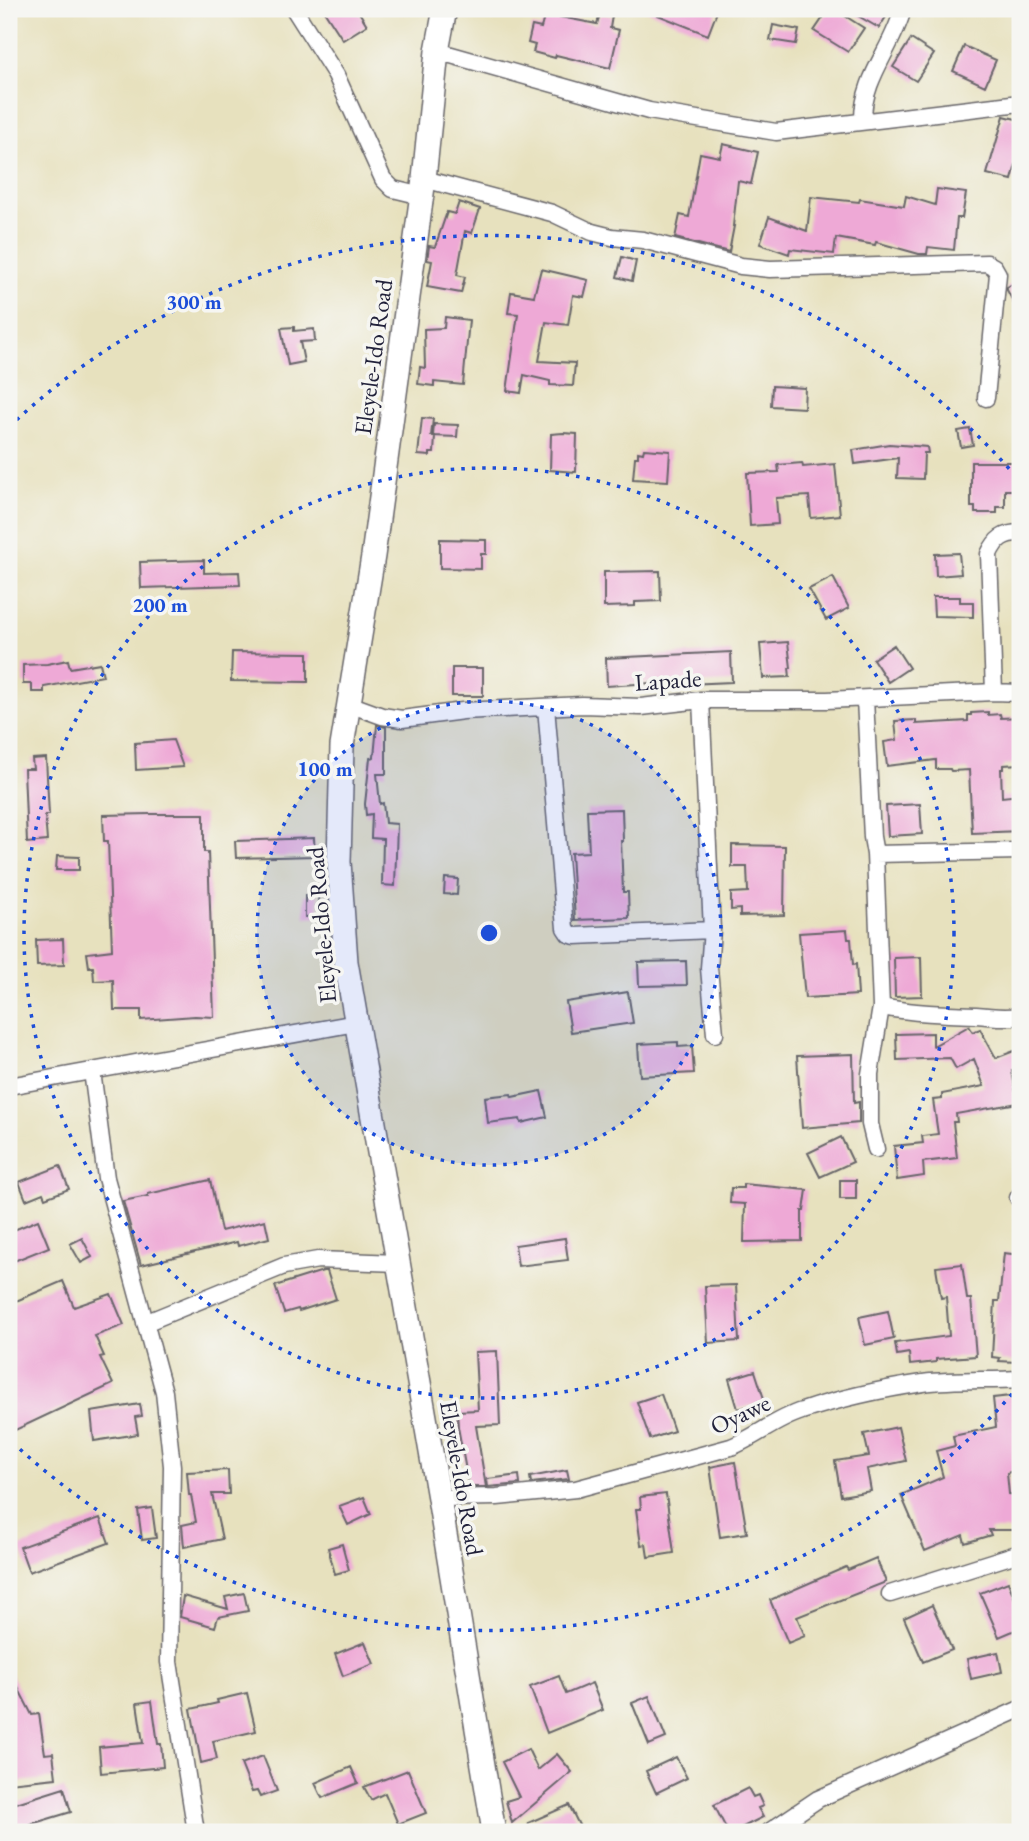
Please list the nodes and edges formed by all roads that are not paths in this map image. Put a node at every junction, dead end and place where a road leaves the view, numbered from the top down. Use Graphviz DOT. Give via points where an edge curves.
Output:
graph roads {
  1 [pos="294,9"];
  2 [pos="445,9"];
  3 [pos="903,9"];
  4 [pos="437,51"];
  5 [pos="1020,103"];
  6 [pos="863,121"];
  7 [pos="423,187"];
  8 [pos="986,398"];
  9 [pos="1020,533"];
  10 [pos="994,692"];
  11 [pos="1020,694"];
  12 [pos="865,699"];
  13 [pos="701,700"];
  14 [pos="349,704"];
  15 [pos="546,707"];
  16 [pos="1020,851"];
  17 [pos="875,854"];
  18 [pos="712,930"];
  19 [pos="881,1007"];
  20 [pos="1020,1016"];
  21 [pos="356,1023"];
  22 [pos="715,1034"];
  23 [pos="92,1071"];
  24 [pos="9,1086"];
  25 [pos="876,1149"];
  26 [pos="398,1263"];
  27 [pos="145,1324"];
  28 [pos="1020,1379"];
  29 [pos="439,1498"];
  30 [pos="1020,1553"];
  31 [pos="890,1594"];
  32 [pos="1020,1709"];
  33 [pos="197,1832"];
  34 [pos="494,1832"];
  35 [pos="769,1832"];
  1 -- 7 [label="street" via="336,75 383,179 393,189"];
  2 -- 4 [label="main road, Eleyele-Ido Road"];
  3 -- 6 [label="street" via="869,83"];
  4 -- 6 [label="street" via="649,111 776,132"];
  4 -- 7 [label="main road, Eleyele-Ido Road"];
  5 -- 6 [label="street"];
  7 -- 8 [label="street" via="552,214 592,232 643,240 741,266 986,263 998,274"];
  7 -- 14 [label="main road, Eleyele-Ido Road"];
  9 -- 10 [label="street" via="996,540 989,554"];
  10 -- 11 [label="street, Lapade"];
  10 -- 12 [label="street, Lapade"];
  12 -- 13 [label="street, Lapade"];
  12 -- 17 [label="street"];
  13 -- 15 [label="street, Lapade"];
  13 -- 18 [label="street"];
  14 -- 15 [label="street, Lapade" via="402,719"];
  14 -- 21 [label="main road, Eleyele-Ido Road" via="342,746 339,862 346,962"];
  15 -- 18 [label="street" via="569,934"];
  16 -- 17 [label="street"];
  17 -- 19 [label="street"];
  18 -- 22 [label="street" via="709,968"];
  19 -- 20 [label="street" via="918,1014"];
  19 -- 25 [label="street" via="870,1073 870,1124"];
  21 -- 23 [label="street"];
  21 -- 26 [label="main road, Eleyele-Ido Road"];
  23 -- 24 [label="street"];
  23 -- 27 [label="street" via="106,1178"];
  26 -- 27 [label="street" via="318,1259 284,1266"];
  26 -- 29 [label="main road, Eleyele-Ido Road"];
  27 -- 33 [label="street" via="164,1392 172,1466 169,1662"];
  28 -- 29 [label="street, Oyawe" via="924,1383 816,1407 778,1420 731,1447 576,1489"];
  29 -- 34 [label="main road, Eleyele-Ido Road"];
  30 -- 31 [label="street"];
  32 -- 35 [label="street" via="818,1799"];
}
